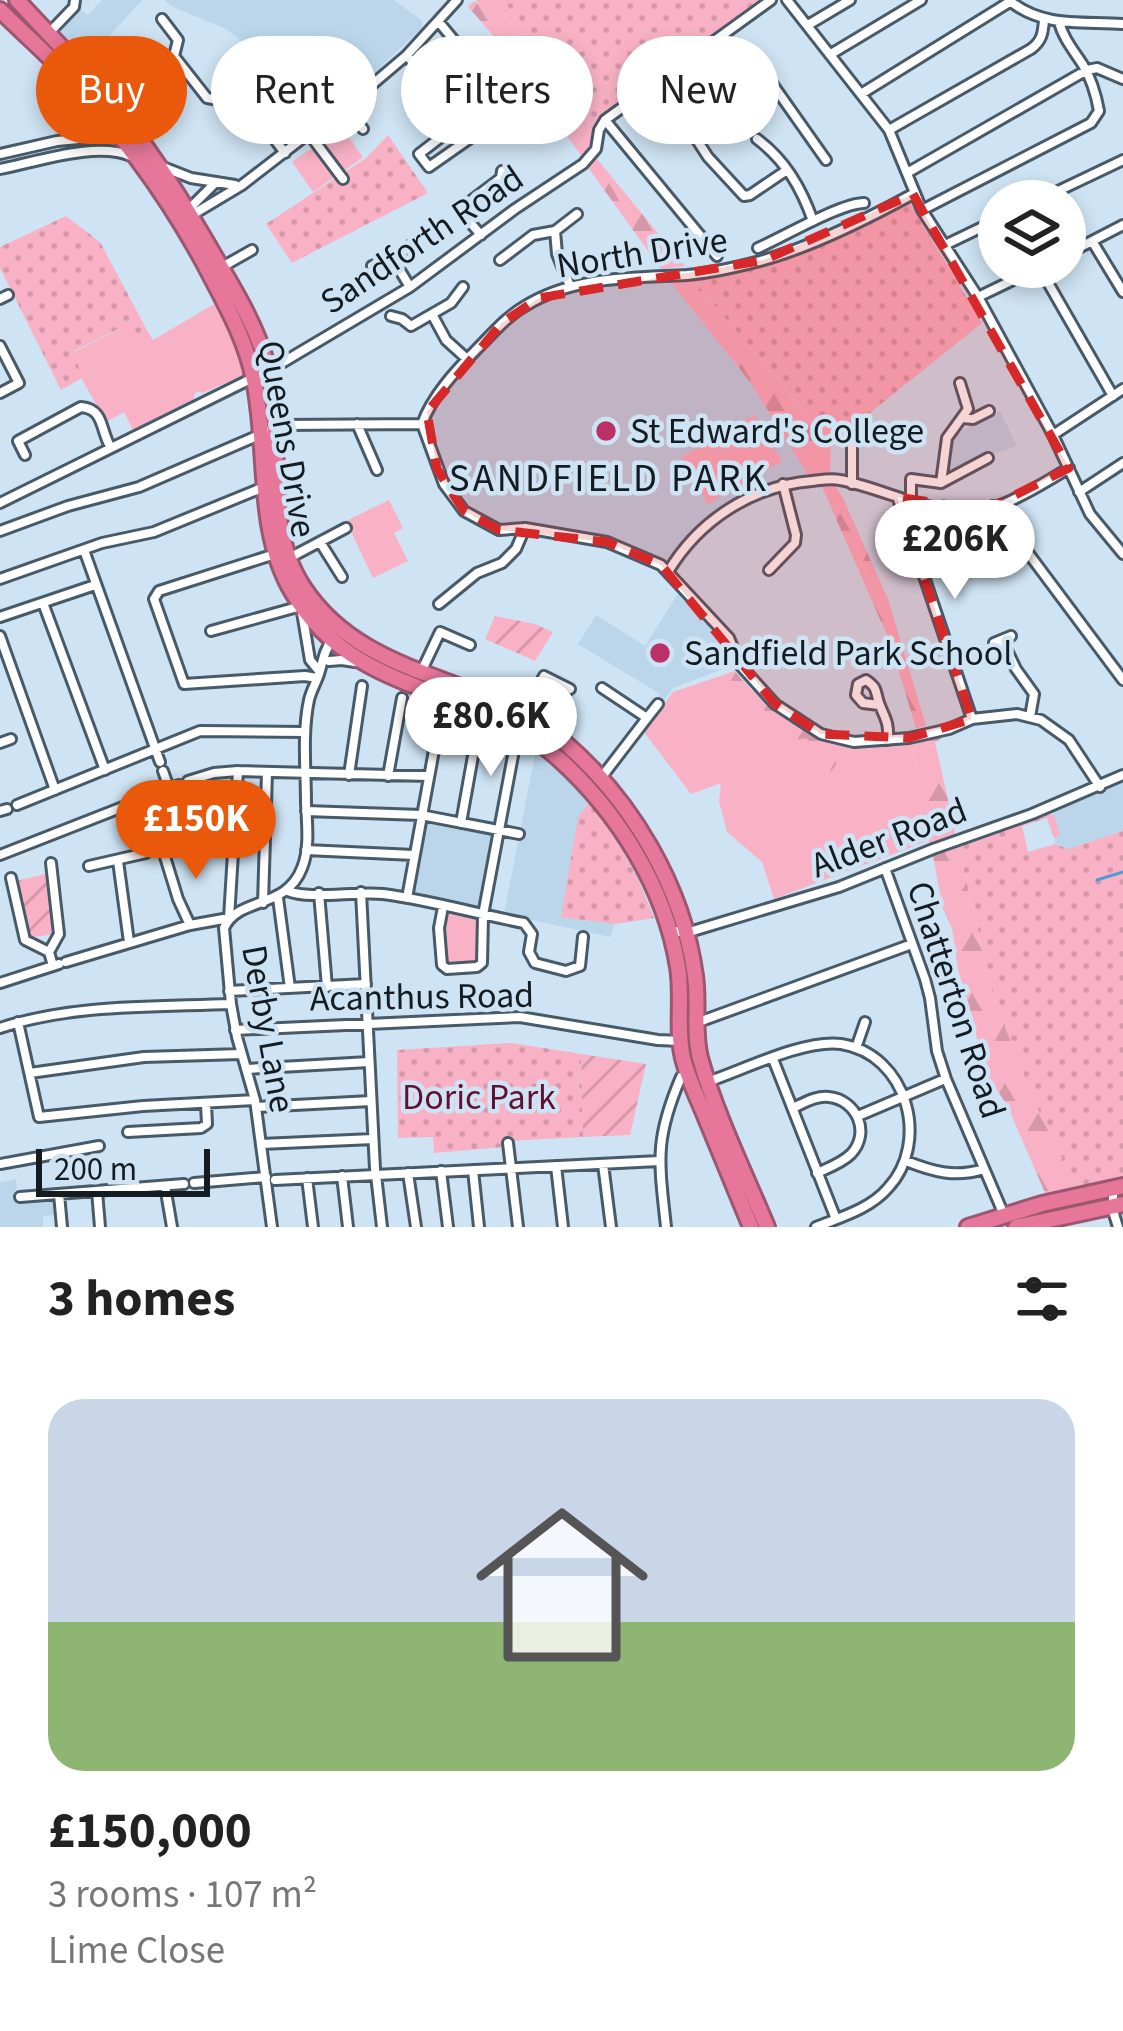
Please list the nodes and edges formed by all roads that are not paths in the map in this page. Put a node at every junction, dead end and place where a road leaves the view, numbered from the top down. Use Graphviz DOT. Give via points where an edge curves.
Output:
graph roads {
  1 [pos="17,0"];
  2 [pos="75,0"];
  3 [pos="771,0"];
  4 [pos="787,0"];
  5 [pos="850,0"];
  6 [pos="921,0"];
  7 [pos="452,1"];
  8 [pos="1010,1"];
  9 [pos="0,10"];
  10 [pos="162,19"];
  11 [pos="1044,20"];
  12 [pos="438,21"];
  13 [pos="1059,22"];
  14 [pos="1123,24"];
  15 [pos="808,25"];
  16 [pos="48,34"];
  17 [pos="175,36"];
  18 [pos="424,36"];
  19 [pos="450,36"];
  20 [pos="724,36"];
  21 [pos="36,45"];
  22 [pos="831,54"];
  23 [pos="401,59"];
  24 [pos="1087,70"];
  25 [pos="187,71"];
  26 [pos="377,79"];
  27 [pos="1123,79"];
  28 [pos="779,94"];
  29 [pos="861,94"];
  30 [pos="211,100"];
  31 [pos="617,111"];
  32 [pos="605,121"];
  33 [pos="458,124"];
  34 [pos="889,130"];
  35 [pos="44,144"];
  36 [pos="110,144"];
  37 [pos="132,144"];
  38 [pos="279,144"];
  39 [pos="298,144"];
  40 [pos="317,144"];
  41 [pos="700,144"];
  42 [pos="766,144"];
  43 [pos="94,152"];
  44 [pos="5,153"];
  45 [pos="286,153"];
  46 [pos="821,157"];
  47 [pos="1123,160"];
  48 [pos="148,164"];
  49 [pos="13,166"];
  50 [pos="786,168"];
  51 [pos="0,169"];
  52 [pos="502,170"];
  53 [pos="907,173"];
  54 [pos="343,179"];
  55 [pos="1081,180"];
  56 [pos="214,183"];
  57 [pos="242,184"];
  58 [pos="913,194"];
  59 [pos="864,203"];
  60 [pos="922,210"];
  61 [pos="184,211"];
  62 [pos="577,214"];
  63 [pos="813,220"];
  64 [pos="1123,225"];
  65 [pos="978,229"];
  66 [pos="555,231"];
  67 [pos="481,235"];
  68 [pos="1092,242"];
  69 [pos="411,245"];
  70 [pos="945,245"];
  71 [pos="1086,245"];
  72 [pos="758,248"];
  73 [pos="252,250"];
  74 [pos="717,256"];
  75 [pos="393,259"];
  76 [pos="500,260"];
  77 [pos="372,266"];
  78 [pos="221,268"];
  79 [pos="570,286"];
  80 [pos="410,287"];
  81 [pos="463,287"];
  82 [pos="996,288"];
  83 [pos="1051,288"];
  84 [pos="1123,292"];
  85 [pos="978,297"];
  86 [pos="391,316"];
  87 [pos="433,316"];
  88 [pos="0,346"];
  89 [pos="467,359"];
  90 [pos="261,374"];
  91 [pos="960,382"];
  92 [pos="1123,389"];
  93 [pos="0,394"];
  94 [pos="1113,396"];
  95 [pos="989,410"];
  96 [pos="963,418"];
  97 [pos="357,424"];
  98 [pos="422,424"];
  99 [pos="268,430"];
  100 [pos="1053,435"];
  101 [pos="852,444"];
  102 [pos="111,448"];
  103 [pos="25,455"];
  104 [pos="988,458"];
  105 [pos="1123,463"];
  106 [pos="1070,468"];
  107 [pos="377,470"];
  108 [pos="941,483"];
  109 [pos="783,484"];
  110 [pos="852,484"];
  111 [pos="272,486"];
  112 [pos="1079,492"];
  113 [pos="897,498"];
  114 [pos="911,501"];
  115 [pos="0,503"];
  116 [pos="993,506"];
  117 [pos="346,528"];
  118 [pos="525,528"];
  119 [pos="0,532"];
  120 [pos="1123,537"];
  121 [pos="320,542"];
  122 [pos="1113,543"];
  123 [pos="84,550"];
  124 [pos="1123,554"];
  125 [pos="282,556"];
  126 [pos="769,570"];
  127 [pos="668,572"];
  128 [pos="342,577"];
  129 [pos="0,579"];
  130 [pos="96,585"];
  131 [pos="43,603"];
  132 [pos="439,604"];
  133 [pos="306,605"];
  134 [pos="0,617"];
  135 [pos="211,632"];
  136 [pos="0,636"];
  137 [pos="1002,640"];
  138 [pos="338,641"];
  139 [pos="470,645"];
  140 [pos="329,661"];
  141 [pos="362,664"];
  142 [pos="421,671"];
  143 [pos="319,674"];
  144 [pos="1123,680"];
  145 [pos="362,686"];
  146 [pos="602,688"];
  147 [pos="570,689"];
  148 [pos="402,698"];
  149 [pos="658,704"];
  150 [pos="879,704"];
  151 [pos="441,712"];
  152 [pos="1030,717"];
  153 [pos="647,718"];
  154 [pos="972,719"];
  155 [pos="520,720"];
  156 [pos="478,728"];
  157 [pos="305,732"];
  158 [pos="11,739"];
  159 [pos="888,740"];
  160 [pos="0,743"];
  161 [pos="515,745"];
  162 [pos="155,749"];
  163 [pos="105,770"];
  164 [pos="238,772"];
  165 [pos="267,772"];
  166 [pos="306,773"];
  167 [pos="349,775"];
  168 [pos="1123,775"];
  169 [pos="388,776"];
  170 [pos="429,776"];
  171 [pos="600,779"];
  172 [pos="179,785"];
  173 [pos="1100,787"];
  174 [pos="55,790"];
  175 [pos="8,808"];
  176 [pos="306,811"];
  177 [pos="421,815"];
  178 [pos="461,823"];
  179 [pos="500,830"];
  180 [pos="519,834"];
  181 [pos="208,839"];
  182 [pos="306,850"];
  183 [pos="146,853"];
  184 [pos="0,855"];
  185 [pos="415,855"];
  186 [pos="118,861"];
  187 [pos="51,863"];
  188 [pos="89,866"];
  189 [pos="885,868"];
  190 [pos="11,878"];
  191 [pos="288,891"];
  192 [pos="361,892"];
  193 [pos="320,893"];
  194 [pos="278,898"];
  195 [pos="407,898"];
  196 [pos="263,903"];
  197 [pos="443,907"];
  198 [pos="483,915"];
  199 [pos="229,918"];
  200 [pos="190,925"];
  201 [pos="669,930"];
  202 [pos="686,933"];
  203 [pos="583,937"];
  204 [pos="129,942"];
  205 [pos="912,944"];
  206 [pos="49,952"];
  207 [pos="60,964"];
  208 [pos="687,978"];
  209 [pos="0,983"];
  210 [pos="366,984"];
  211 [pos="327,987"];
  212 [pos="290,988"];
  213 [pos="229,991"];
  214 [pos="230,1004"];
  215 [pos="681,1010"];
  216 [pos="19,1022"];
  217 [pos="865,1022"];
  218 [pos="368,1023"];
  219 [pos="696,1023"];
  220 [pos="0,1028"];
  221 [pos="235,1030"];
  222 [pos="681,1041"];
  223 [pos="856,1048"];
  224 [pos="242,1054"];
  225 [pos="773,1059"];
  226 [pos="369,1062"];
  227 [pos="246,1069"];
  228 [pos="30,1072"];
  229 [pos="682,1077"];
  230 [pos="946,1079"];
  231 [pos="708,1082"];
  232 [pos="905,1097"];
  233 [pos="371,1100"];
  234 [pos="256,1103"];
  235 [pos="206,1104"];
  236 [pos="793,1108"];
  237 [pos="859,1116"];
  238 [pos="128,1132"];
  239 [pos="374,1139"];
  240 [pos="508,1143"];
  241 [pos="261,1144"];
  242 [pos="99,1146"];
  243 [pos="658,1161"];
  244 [pos="905,1161"];
  245 [pos="0,1164"];
  246 [pos="603,1164"];
  247 [pos="556,1166"];
  248 [pos="511,1168"];
  249 [pos="985,1169"];
  250 [pos="473,1170"];
  251 [pos="441,1171"];
  252 [pos="375,1172"];
  253 [pos="408,1173"];
  254 [pos="817,1173"];
  255 [pos="342,1176"];
  256 [pos="270,1178"];
  257 [pos="308,1178"];
  258 [pos="165,1186"];
  259 [pos="1118,1187"];
  260 [pos="97,1192"];
  261 [pos="59,1194"];
  262 [pos="20,1197"];
  263 [pos="1120,1207"];
  264 [pos="1004,1215"];
  265 [pos="836,1219"];
  266 [pos="1041,1224"];
  267 [pos="62,1227"];
  268 [pos="100,1227"];
  269 [pos="172,1227"];
  270 [pos="272,1227"];
  271 [pos="313,1227"];
  272 [pos="348,1227"];
  273 [pos="382,1227"];
  274 [pos="416,1227"];
  275 [pos="448,1227"];
  276 [pos="479,1227"];
  277 [pos="518,1227"];
  278 [pos="563,1227"];
  279 [pos="610,1227"];
  280 [pos="666,1227"];
  281 [pos="751,1227"];
  282 [pos="766,1227"];
  283 [pos="816,1227"];
  284 [pos="968,1227"];
  285 [pos="1016,1227"];
  286 [pos="1118,1227"];
  1 -- 16 [label="highway, Queens Drive"];
  2 -- 16 [label="street"];
  3 -- 20 [label="street"];
  4 -- 15 [label="street"];
  5 -- 15 [label="street"];
  6 -- 22 [label="street"];
  7 -- 12 [label="street"];
  8 -- 11 [label="street"];
  8 -- 29 [label="street"];
  9 -- 21 [label="highway, Queens Drive"];
  10 -- 17 [label="street"];
  11 -- 13 [label="street"];
  11 -- 34 [label="street" via="1031,49"];
  12 -- 18 [label="street"];
  12 -- 19 [label="street"];
  13 -- 14 [label="street"];
  13 -- 24 [label="street"];
  15 -- 22 [label="street"];
  22 -- 29 [label="street"];
  23 -- 26 [label="street"];
  24 -- 27 [label="street"];
  24 -- 53 [label="street"];
  24 -- 60 [label="street" via="1099,111 1091,123"];
  25 -- 30 [label="street"];
  28 -- 46 [label="street"];
  29 -- 34 [label="street"];
  31 -- 32 [label="street"];
  32 -- 67 [label="street, Sandforth Road" via="583,164"];
  32 -- 74 [label="street"];
  33 -- 33 [label="street" via="470,139 429,167 419,154"];
  34 -- 53 [label="street"];
  35 -- 44 [label="street"];
  36 -- 43 [label="street"];
  37 -- 48 [label="highway, Queens Drive"];
  38 -- 45 [label="street"];
  39 -- 45 [label="street"];
  40 -- 54 [label="street"];
  41 -- 50 [label="street" via="742,195"];
  42 -- 50 [label="street"];
  43 -- 48 [label="street" via="124,152"];
  43 -- 49 [label="street"];
  44 -- 49 [label="street"];
  45 -- 57 [label="street"];
  47 -- 55 [label="street"];
  48 -- 56 [label="street"];
  48 -- 61 [label="highway, Queens Drive"];
  49 -- 51 [label="street"];
  50 -- 63 [label="street"];
  52 -- 67 [label="street" via="468,203 468,220"];
  53 -- 58 [label="street"];
  56 -- 57 [label="street"];
  56 -- 61 [label="street"];
  57 -- 61 [label="street"];
  58 -- 60 [label="street"];
  58 -- 79 [label="street, North Drive" via="764,260"];
  59 -- 63 [label="street"];
  60 -- 70 [label="street"];
  61 -- 78 [label="highway, Queens Drive"];
  61 -- 90 [label="highway, Queens Drive"];
  62 -- 66 [label="street"];
  63 -- 72 [label="street"];
  64 -- 68 [label="street"];
  65 -- 70 [label="street"];
  66 -- 76 [label="street" via="533,235"];
  66 -- 79 [label="street"];
  67 -- 80 [label="street, Sandforth Road"];
  68 -- 71 [label="street"];
  68 -- 84 [label="street"];
  69 -- 75 [label="street"];
  70 -- 85 [label="street"];
  73 -- 78 [label="street"];
  75 -- 77 [label="street"];
  75 -- 80 [label="street"];
  78 -- 90 [label="highway, Queens Drive" via="251,322"];
  79 -- 89 [label="street, North Drive" via="522,307"];
  80 -- 90 [label="street, Sandforth Road"];
  81 -- 87 [label="street"];
  82 -- 85 [label="street"];
  83 -- 94 [label="street"];
  85 -- 100 [label="street"];
  86 -- 87 [label="street" via="411,326"];
  87 -- 89 [label="street"];
  88 -- 93 [label="street" via="20,383"];
  89 -- 98 [label="street, North Drive"];
  90 -- 99 [label="highway, Queens Drive"];
  90 -- 102 [label="street, Sandforth Road"];
  91 -- 96 [label="street"];
  92 -- 94 [label="street"];
  94 -- 100 [label="street"];
  95 -- 96 [label="street"];
  96 -- 108 [label="street" via="946,438"];
  97 -- 98 [label="street"];
  97 -- 99 [label="street"];
  97 -- 107 [label="street"];
  98 -- 118 [label="street" via="444,484 464,511 499,530"];
  99 -- 111 [label="highway, Queens Drive"];
  99 -- 119 [label="street" via="139,488"];
  100 -- 106 [label="street"];
  101 -- 110 [label="street"];
  102 -- 103 [label="street" via="99,415 86,407 17,438"];
  102 -- 115 [label="street, Sandforth Road"];
  104 -- 108 [label="street"];
  105 -- 112 [label="street"];
  106 -- 112 [label="street"];
  106 -- 116 [label="street"];
  108 -- 114 [label="street" via="911,479"];
  109 -- 110 [label="street"];
  109 -- 126 [label="street" via="795,543"];
  109 -- 127 [label="street" via="714,520"];
  110 -- 113 [label="street"];
  111 -- 123 [label="street"];
  111 -- 125 [label="highway, Queens Drive"];
  112 -- 122 [label="street"];
  113 -- 114 [label="street"];
  113 -- 154 [label="street"];
  114 -- 116 [label="street" via="940,509"];
  116 -- 144 [label="street"];
  117 -- 121 [label="street"];
  118 -- 127 [label="street" via="607,542"];
  118 -- 132 [label="street" via="502,563"];
  120 -- 122 [label="street"];
  121 -- 125 [label="street"];
  121 -- 128 [label="street"];
  122 -- 124 [label="street"];
  123 -- 129 [label="street"];
  123 -- 130 [label="street"];
  125 -- 133 [label="highway, Queens Drive" via="284,577"];
  125 -- 143 [label="street" via="154,599 184,684"];
  127 -- 159 [label="street" via="775,704 821,734"];
  130 -- 131 [label="street"];
  130 -- 162 [label="street"];
  131 -- 134 [label="street"];
  131 -- 163 [label="street"];
  133 -- 135 [label="street"];
  133 -- 138 [label="highway, Queens Drive"];
  133 -- 143 [label="street, Queens Drive" via="310,660"];
  136 -- 174 [label="street"];
  137 -- 152 [label="street" via="1034,694"];
  138 -- 140 [label="street, Derby Lane"];
  138 -- 141 [label="highway, Queens Drive"];
  138 -- 142 [label="highway, Queens Drive"];
  138 -- 143 [label="street, Derby Lane" via="322,656"];
  139 -- 142 [label="street" via="440,632"];
  140 -- 141 [label="street"];
  140 -- 143 [label="street, Derby Lane"];
  141 -- 155 [label="highway, Queens Drive"];
  142 -- 155 [label="highway, Queens Drive"];
  143 -- 157 [label="street, Derby Lane"];
  145 -- 167 [label="street"];
  146 -- 153 [label="street"];
  147 -- 155 [label="street" via="544,676"];
  148 -- 169 [label="street"];
  149 -- 153 [label="street"];
  150 -- 159 [label="street"];
  151 -- 170 [label="street"];
  152 -- 154 [label="street"];
  152 -- 173 [label="street" via="1069,740"];
  153 -- 171 [label="street"];
  154 -- 159 [label="street"];
  155 -- 171 [label="highway, Queens Drive" via="565,743"];
  155 -- 201 [label="highway, Queens Drive" via="616,824 642,862"];
  156 -- 178 [label="street"];
  157 -- 162 [label="street" via="200,731"];
  157 -- 166 [label="street, Derby Lane"];
  158 -- 160 [label="street"];
  161 -- 179 [label="street"];
  162 -- 163 [label="street"];
  162 -- 172 [label="street"];
  163 -- 174 [label="street"];
  164 -- 165 [label="street"];
  164 -- 172 [label="street"];
  164 -- 199 [label="street"];
  165 -- 166 [label="street"];
  165 -- 196 [label="street"];
  166 -- 167 [label="street"];
  166 -- 176 [label="street, Derby Lane"];
  167 -- 169 [label="street"];
  168 -- 173 [label="street, Alder Road"];
  169 -- 170 [label="street"];
  170 -- 177 [label="street"];
  171 -- 202 [label="highway, Queens Drive" via="651,845"];
  172 -- 184 [label="street"];
  173 -- 189 [label="street, Alder Road"];
  174 -- 175 [label="street"];
  176 -- 177 [label="street"];
  176 -- 182 [label="street, Derby Lane"];
  177 -- 178 [label="street"];
  177 -- 185 [label="street"];
  178 -- 179 [label="street"];
  179 -- 180 [label="street"];
  179 -- 198 [label="street"];
  181 -- 200 [label="street" via="162,847"];
  182 -- 185 [label="street"];
  182 -- 191 [label="street, Derby Lane"];
  183 -- 186 [label="street"];
  185 -- 195 [label="street"];
  186 -- 188 [label="street"];
  186 -- 204 [label="street"];
  187 -- 206 [label="street" via="59,934"];
  189 -- 202 [label="street, Alder Road"];
  189 -- 205 [label="street, Chatterton Road"];
  190 -- 206 [label="street" via="25,940"];
  191 -- 193 [label="street"];
  191 -- 194 [label="street, Derby Lane"];
  192 -- 193 [label="street"];
  192 -- 195 [label="street"];
  192 -- 210 [label="street"];
  193 -- 211 [label="street"];
  194 -- 196 [label="street, Derby Lane"];
  194 -- 212 [label="street"];
  195 -- 197 [label="street"];
  196 -- 199 [label="street, Derby Lane"];
  197 -- 198 [label="street"];
  197 -- 198 [label="street" via="447,968 482,962"];
  198 -- 203 [label="street" via="527,925 527,962 538,966 578,973"];
  199 -- 200 [label="street"];
  199 -- 213 [label="street, Derby Lane"];
  200 -- 204 [label="street"];
  201 -- 202 [label="street, Alder Road"];
  201 -- 208 [label="highway, Queens Drive"];
  202 -- 208 [label="highway, Queens Drive"];
  202 -- 215 [label="street, Queens Drive"];
  204 -- 207 [label="street"];
  205 -- 219 [label="street"];
  205 -- 230 [label="street, Chatterton Road"];
  206 -- 207 [label="street"];
  207 -- 209 [label="street"];
  208 -- 215 [label="highway"];
  208 -- 219 [label="highway"];
  210 -- 211 [label="street"];
  210 -- 218 [label="street"];
  211 -- 212 [label="street"];
  212 -- 213 [label="street"];
  213 -- 214 [label="street, Derby Lane"];
  214 -- 216 [label="street"];
  214 -- 221 [label="street, Derby Lane"];
  215 -- 222 [label="highway"];
  216 -- 220 [label="street"];
  216 -- 228 [label="street"];
  217 -- 223 [label="street"];
  218 -- 221 [label="street, Acanthus Road"];
  218 -- 222 [label="street, Acanthus Road" via="520,1017"];
  218 -- 226 [label="street"];
  219 -- 231 [label="highway"];
  221 -- 224 [label="street, Derby Lane"];
  222 -- 281 [label="highway"];
  223 -- 225 [label="street" via="822,1043"];
  223 -- 232 [label="street" via="892,1074"];
  224 -- 227 [label="street, Derby Lane"];
  224 -- 228 [label="street"];
  225 -- 231 [label="street"];
  225 -- 236 [label="street"];
  226 -- 227 [label="street"];
  226 -- 233 [label="street"];
  227 -- 234 [label="street, Derby Lane"];
  228 -- 235 [label="street" via="39,1117"];
  229 -- 243 [label="street"];
  230 -- 232 [label="street"];
  230 -- 249 [label="street, Chatterton Road"];
  231 -- 282 [label="highway"];
  232 -- 237 [label="street"];
  232 -- 244 [label="street"];
  233 -- 234 [label="street"];
  233 -- 239 [label="street"];
  234 -- 235 [label="street"];
  234 -- 241 [label="street, Derby Lane"];
  235 -- 238 [label="street" via="201,1128"];
  236 -- 237 [label="street" via="824,1096"];
  236 -- 254 [label="street"];
  237 -- 254 [label="street" via="855,1149"];
  239 -- 241 [label="street"];
  239 -- 252 [label="street"];
  240 -- 248 [label="street"];
  241 -- 256 [label="street, Derby Lane"];
  242 -- 245 [label="street"];
  243 -- 246 [label="street"];
  243 -- 280 [label="street"];
  244 -- 249 [label="street" via="945,1174"];
  244 -- 265 [label="street" via="885,1192"];
  246 -- 247 [label="street"];
  246 -- 279 [label="street"];
  247 -- 248 [label="street"];
  247 -- 278 [label="street"];
  248 -- 250 [label="street"];
  248 -- 277 [label="street"];
  249 -- 264 [label="street, Chatterton Road"];
  250 -- 251 [label="street"];
  250 -- 276 [label="street"];
  251 -- 253 [label="street"];
  251 -- 275 [label="street"];
  252 -- 253 [label="street"];
  252 -- 255 [label="street"];
  252 -- 273 [label="street"];
  253 -- 274 [label="street"];
  254 -- 265 [label="street"];
  255 -- 257 [label="street"];
  255 -- 272 [label="street"];
  256 -- 257 [label="street"];
  256 -- 258 [label="street"];
  256 -- 270 [label="street, Derby Lane"];
  257 -- 271 [label="street"];
  258 -- 260 [label="street"];
  258 -- 269 [label="street"];
  259 -- 263 [label="street"];
  259 -- 264 [label="highway"];
  260 -- 261 [label="street"];
  260 -- 268 [label="street"];
  261 -- 262 [label="street"];
  261 -- 267 [label="street"];
  263 -- 266 [label="highway"];
  263 -- 286 [label="street"];
  264 -- 284 [label="highway"];
  265 -- 283 [label="street"];
  266 -- 285 [label="highway"];
}
